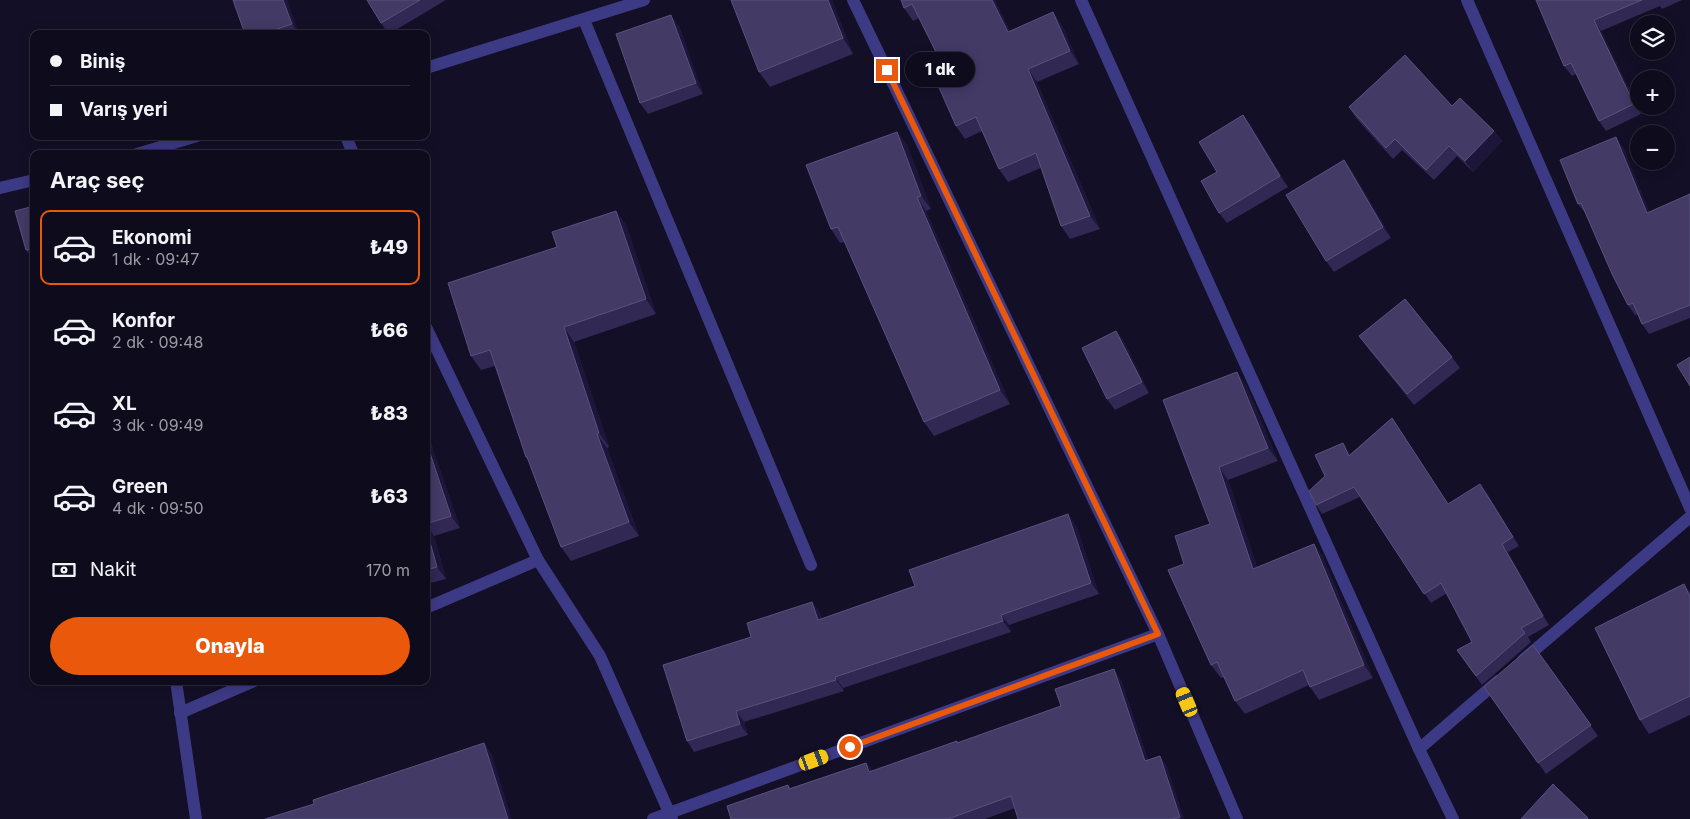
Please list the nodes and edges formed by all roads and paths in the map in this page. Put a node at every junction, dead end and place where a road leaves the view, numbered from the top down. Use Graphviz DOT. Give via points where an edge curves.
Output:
graph roads {
  1 [pos="644,0"];
  2 [pos="853,0"];
  3 [pos="1081,0"];
  4 [pos="1467,0"];
  5 [pos="584,20"];
  6 [pos="430,67"];
  7 [pos="184,140"];
  8 [pos="150,150"];
  9 [pos="30,181"];
  10 [pos="0,188"];
  11 [pos="430,335"];
  12 [pos="1690,508"];
  13 [pos="1690,517"];
  14 [pos="538,560"];
  15 [pos="811,565"];
  16 [pos="430,606"];
  17 [pos="1158,634"];
  18 [pos="176,685"];
  19 [pos="245,685"];
  20 [pos="180,713"];
  21 [pos="1419,749"];
  22 [pos="670,816"];
  23 [pos="196,819"];
  24 [pos="653,819"];
  25 [pos="1237,819"];
  26 [pos="1453,819"];
  1 -- 5 [label="street"];
  2 -- 17 [label="street"];
  3 -- 21 [label="street"];
  4 -- 12 [label="street"];
  5 -- 6 [label="street"];
  5 -- 15 [label="street"];
  7 -- 8 [label="street"];
  9 -- 10 [label="street"];
  11 -- 14 [label="street"];
  13 -- 21 [label="street"];
  14 -- 16 [label="street"];
  14 -- 22 [label="street" via="600,656"];
  17 -- 22 [label="street"];
  17 -- 25 [label="street"];
  18 -- 20 [label="street"];
  19 -- 20 [label="street"];
  20 -- 23 [label="street"];
  21 -- 26 [label="street"];
  22 -- 24 [label="street"];
}
